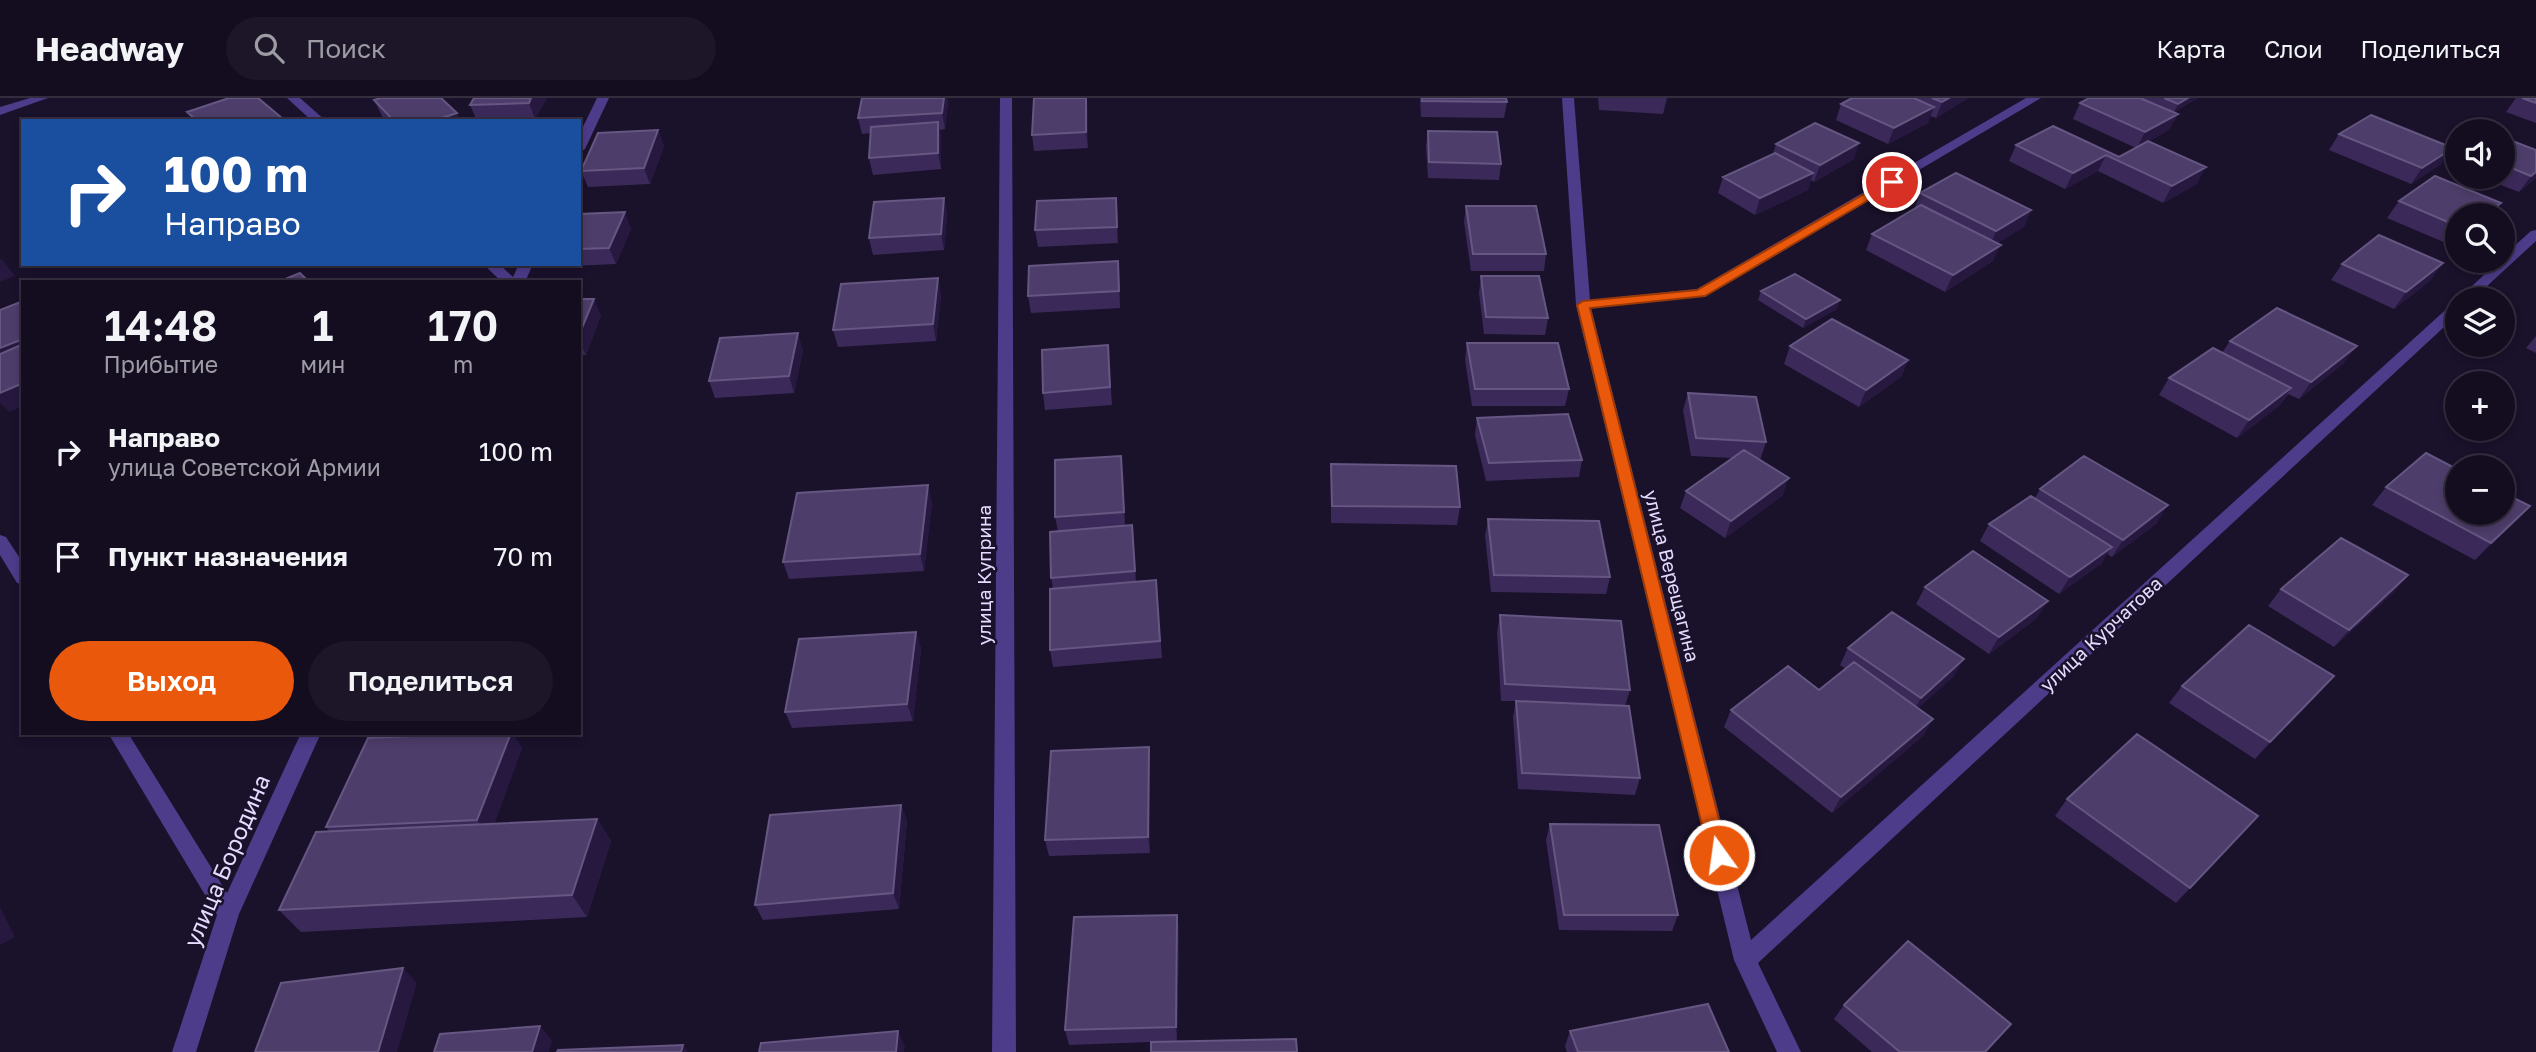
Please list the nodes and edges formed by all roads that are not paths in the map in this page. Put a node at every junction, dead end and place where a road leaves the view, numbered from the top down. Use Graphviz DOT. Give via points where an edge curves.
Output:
graph roads {
  1 [pos="42,98"];
  2 [pos="293,98"];
  3 [pos="603,98"];
  4 [pos="1006,98"];
  5 [pos="1568,98"];
  6 [pos="2035,98"];
  7 [pos="0,111"];
  8 [pos="318,119"];
  9 [pos="581,145"];
  10 [pos="2536,234"];
  11 [pos="492,266"];
  12 [pos="508,280"];
  13 [pos="2478,287"];
  14 [pos="1583,305"];
  15 [pos="2445,318"];
  16 [pos="0,541"];
  17 [pos="21,575"];
  18 [pos="119,735"];
  19 [pos="310,735"];
  20 [pos="228,914"];
  21 [pos="1745,960"];
  22 [pos="184,1052"];
  23 [pos="1004,1052"];
  24 [pos="1789,1052"];
  1 -- 7 [label="street"];
  2 -- 8 [label="street"];
  3 -- 9 [label="street"];
  4 -- 23 [label="street, улица Куприна"];
  5 -- 14 [label="street, улица Верещагина"];
  6 -- 14 [label="street" via="1700,293"];
  10 -- 13 [label="street"];
  11 -- 12 [label="street"];
  14 -- 21 [label="street, улица Верещагина"];
  15 -- 21 [label="street, улица Курчатова"];
  16 -- 17 [label="street"];
  18 -- 20 [label="street"];
  19 -- 20 [label="street, улица Бородина"];
  20 -- 22 [label="street, улица Бородина"];
  21 -- 24 [label="street, улица Верещагина"];
}
